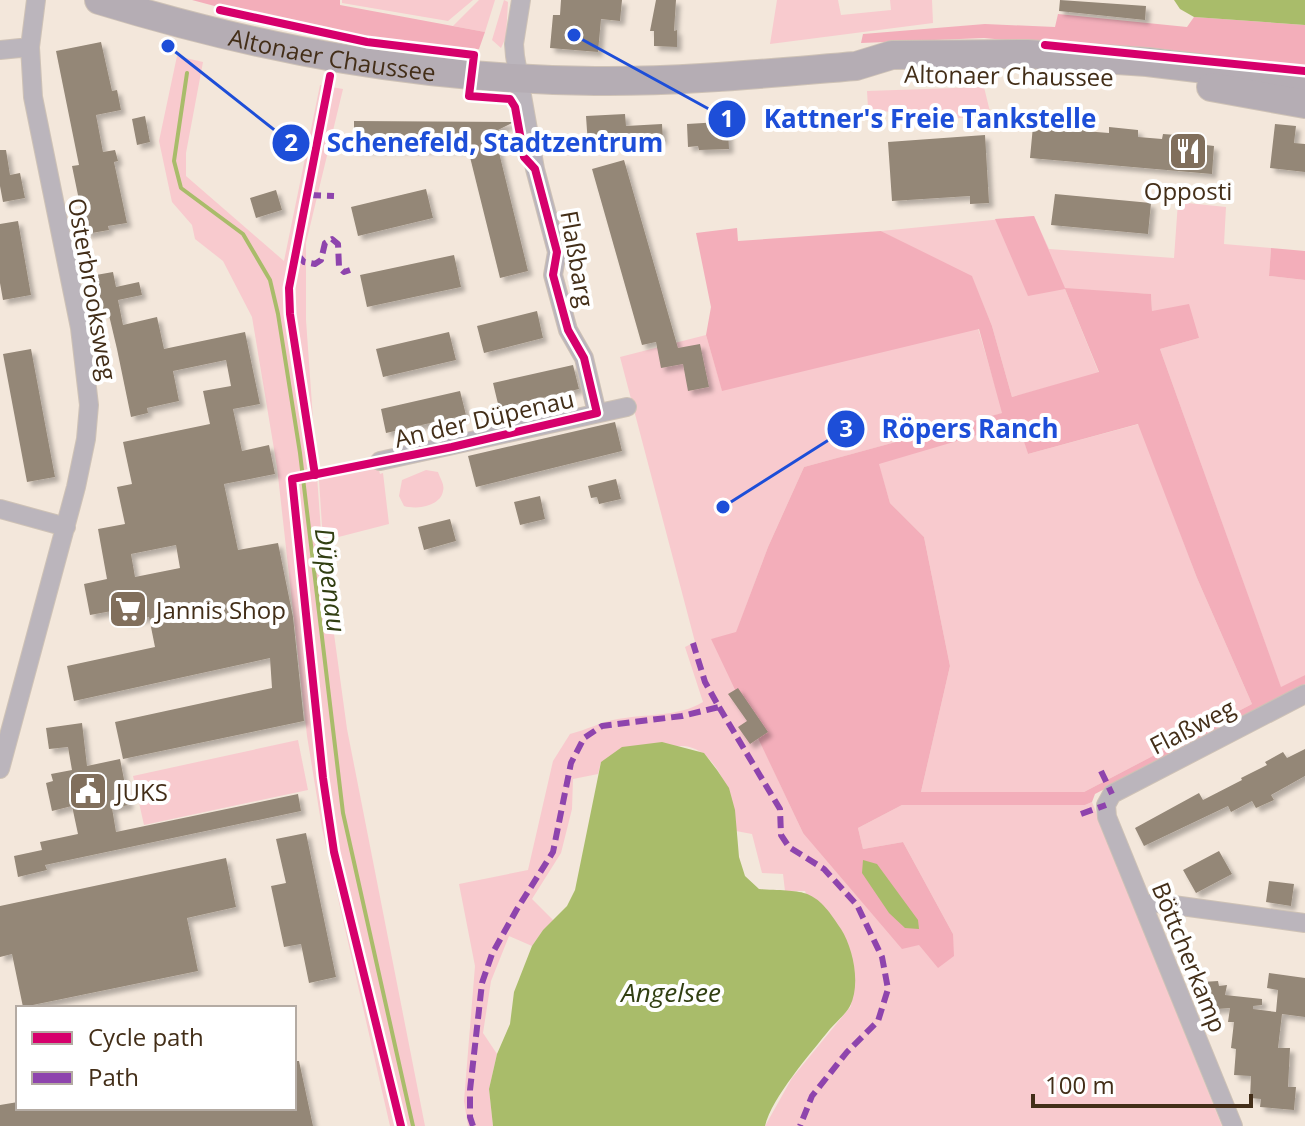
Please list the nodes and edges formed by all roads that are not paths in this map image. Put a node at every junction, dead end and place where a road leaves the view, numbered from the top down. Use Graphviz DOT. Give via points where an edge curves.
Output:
graph roads {
  1 [pos="36,0"];
  2 [pos="99,0"];
  3 [pos="521,0"];
  4 [pos="30,47"];
  5 [pos="0,50"];
  6 [pos="856,66"];
  7 [pos="519,79"];
  8 [pos="1305,81"];
  9 [pos="1305,104"];
  10 [pos="627,407"];
  11 [pos="597,413"];
  12 [pos="380,461"];
  13 [pos="0,509"];
  14 [pos="66,527"];
  15 [pos="1305,694"];
  16 [pos="0,769"];
  17 [pos="1106,805"];
  18 [pos="1143,905"];
  19 [pos="1305,923"];
  20 [pos="1233,1126"];
  1 -- 4 [label="street, Osterbrooksweg"];
  2 -- 7 [label="main road, Altonaer Chaussee" via="263,45 373,65"];
  3 -- 7 [label="street, Flaßbarg" via="514,44"];
  4 -- 5 [label="street"];
  4 -- 14 [label="street, Osterbrooksweg" via="33,97 87,378 86,439"];
  6 -- 7 [label="main road, Altonaer Chaussee" via="628,81"];
  6 -- 8 [label="main road, Altonaer Chaussee" via="892,55 1027,54"];
  6 -- 9 [label="main road, Altonaer Chaussee" via="891,72 1112,77"];
  7 -- 11 [label="street, Flaßbarg" via="557,252 553,275 568,330 584,358"];
  10 -- 11 [label="street"];
  11 -- 12 [label="street, An der Düpenau"];
  13 -- 14 [label="street"];
  14 -- 16 [label="street, Osterbrooksweg"];
  15 -- 17 [label="street, Flaßweg" via="1112,794"];
  17 -- 18 [label="street, Böttcherkamp"];
  18 -- 19 [label="street"];
  18 -- 20 [label="street, Böttcherkamp"];
}
